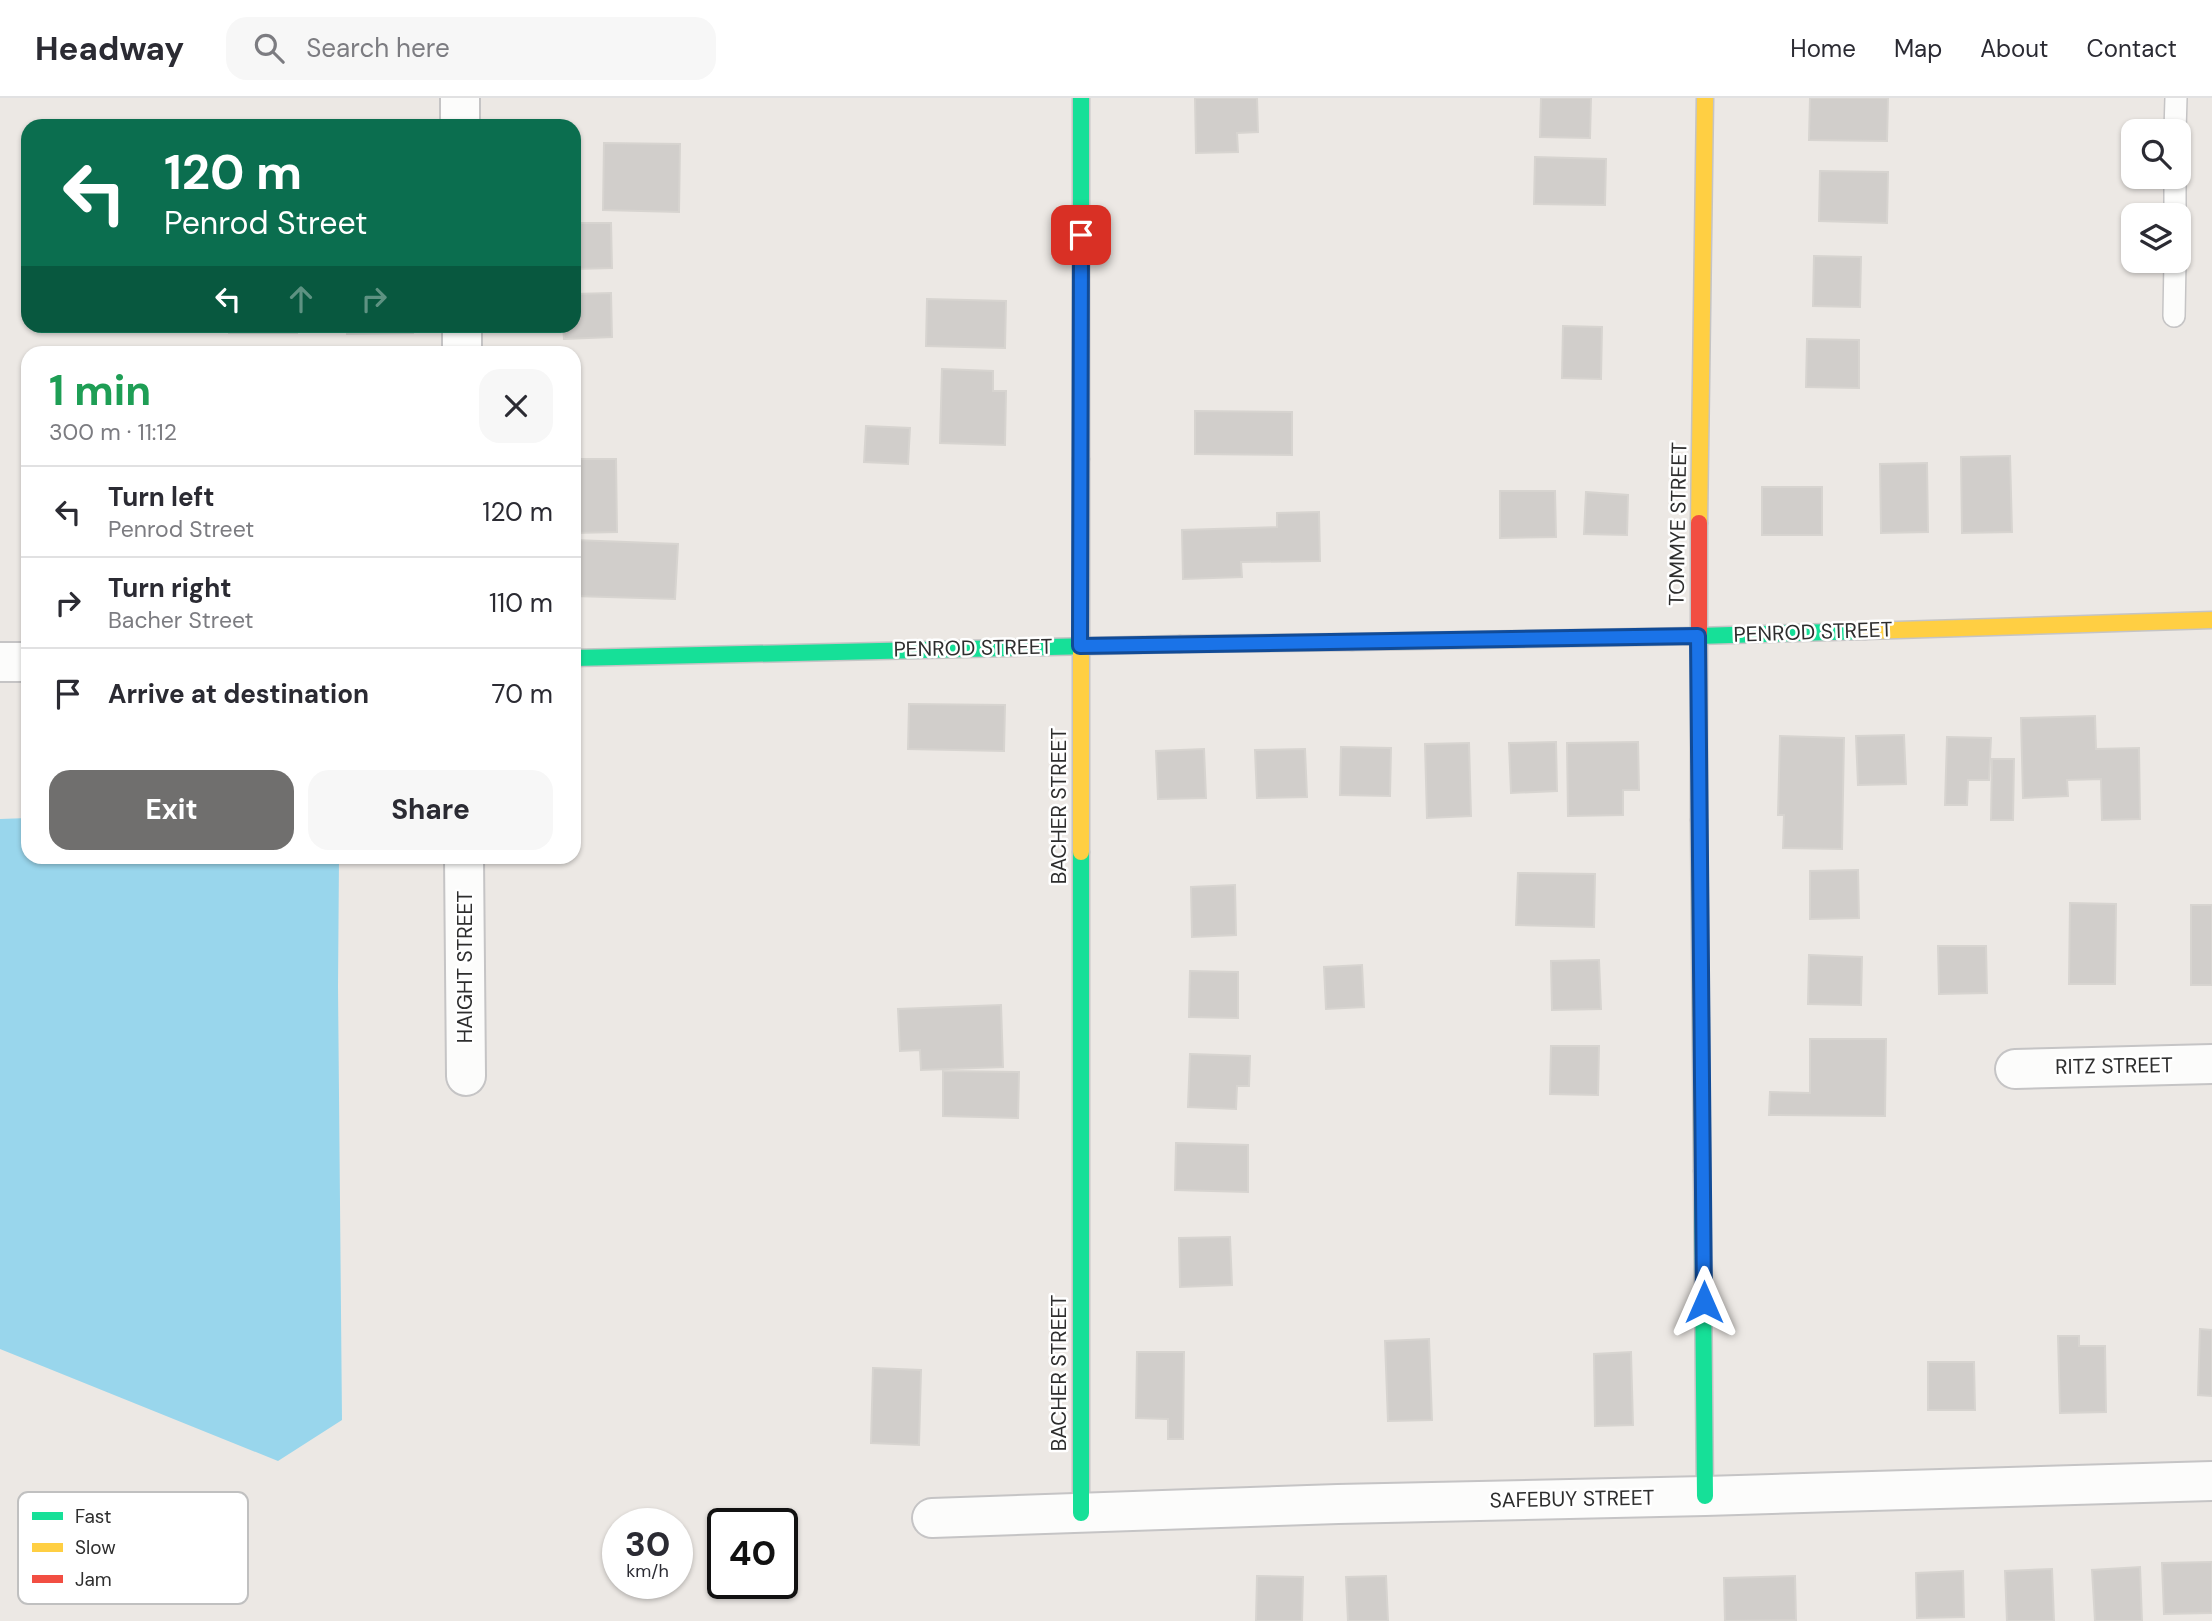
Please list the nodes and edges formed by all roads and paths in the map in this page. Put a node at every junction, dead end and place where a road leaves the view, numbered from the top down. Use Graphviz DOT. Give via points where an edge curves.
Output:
graph roads {
  1 [pos="460,98"];
  2 [pos="1081,98"];
  3 [pos="1705,98"];
  4 [pos="2176,98"];
  5 [pos="460,119"];
  6 [pos="2175,119"];
  7 [pos="2175,273"];
  8 [pos="2174,316"];
  9 [pos="2212,620"];
  10 [pos="1698,636"];
  11 [pos="1080,646"];
  12 [pos="581,658"];
  13 [pos="0,662"];
  14 [pos="21,662"];
  15 [pos="464,864"];
  16 [pos="2212,1064"];
  17 [pos="2015,1069"];
  18 [pos="466,1076"];
  19 [pos="2212,1481"];
  20 [pos="1705,1496"];
  21 [pos="1081,1513"];
  22 [pos="932,1518"];
  1 -- 5 [label="street"];
  2 -- 11 [label="street, BACHER STREET"];
  3 -- 10 [label="street, TOMMYE STREET"];
  4 -- 6 [label="lane"];
  7 -- 8 [label="lane"];
  9 -- 10 [label="street, PENROD STREET"];
  10 -- 11 [label="street, PENROD STREET"];
  10 -- 20 [label="street, TOMMYE STREET"];
  11 -- 12 [label="street, PENROD STREET"];
  11 -- 21 [label="street, BACHER STREET"];
  13 -- 14 [label="street"];
  15 -- 18 [label="street, HAIGHT STREET"];
  16 -- 17 [label="street, RITZ STREET"];
  19 -- 20 [label="street, SAFEBUY STREET"];
  20 -- 21 [label="street, SAFEBUY STREET"];
  21 -- 22 [label="street, SAFEBUY STREET"];
}
